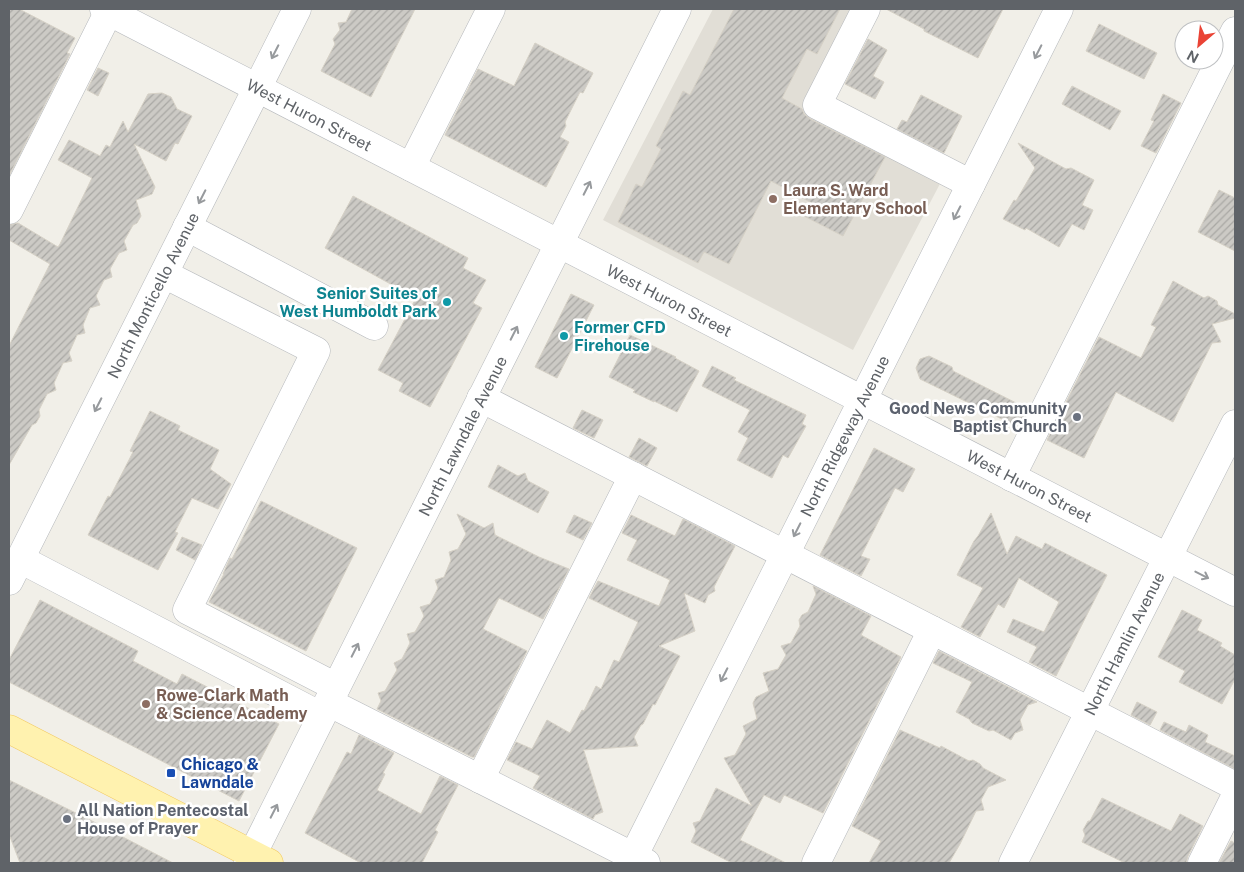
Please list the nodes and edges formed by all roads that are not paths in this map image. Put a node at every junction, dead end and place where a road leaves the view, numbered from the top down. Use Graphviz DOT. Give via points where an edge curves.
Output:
graph roads {
  1 [pos="297,9"];
  2 [pos="491,9"];
  3 [pos="676,9"];
  4 [pos="866,9"];
  5 [pos="1060,9"];
  6 [pos="108,10"];
  7 [pos="1235,31"];
  8 [pos="258,88"];
  9 [pos="411,167"];
  10 [pos="971,184"];
  11 [pos="9,210"];
  12 [pos="187,227"];
  13 [pos="559,243"];
  14 [pos="164,274"];
  15 [pos="374,326"];
  16 [pos="481,398"];
  17 [pos="863,400"];
  18 [pos="1235,424"];
  19 [pos="633,476"];
  20 [pos="1011,476"];
  21 [pos="785,554"];
  22 [pos="1168,557"];
  23 [pos="14,570"];
  24 [pos="1235,592"];
  25 [pos="932,630"];
  26 [pos="329,702"];
  27 [pos="1090,712"];
  28 [pos="9,729"];
  29 [pos="480,779"];
  30 [pos="1235,786"];
  31 [pos="1235,797"];
  32 [pos="256,860"];
  33 [pos="636,861"];
  34 [pos="816,863"];
  35 [pos="1014,863"];
  36 [pos="1202,863"];
  1 -- 8 [label="street, North Monticello Avenue, one-way"];
  2 -- 9 [label="street"];
  13 -- 3 [label="street, North Lawndale Avenue, one-way"];
  4 -- 10 [label="street" via="817,105"];
  5 -- 10 [label="street, North Ridgeway Avenue, one-way"];
  6 -- 8 [label="street, West Huron Street"];
  6 -- 11 [label="street"];
  7 -- 20 [label="street"];
  8 -- 9 [label="street, West Huron Street"];
  8 -- 12 [label="street, North Monticello Avenue, one-way"];
  9 -- 13 [label="street, West Huron Street"];
  10 -- 17 [label="street, North Ridgeway Avenue, one-way"];
  12 -- 14 [label="street, North Monticello Avenue"];
  12 -- 15 [label="street"];
  16 -- 13 [label="street, North Lawndale Avenue, one-way"];
  13 -- 17 [label="street, West Huron Street"];
  14 -- 23 [label="street, North Monticello Avenue, one-way"];
  14 -- 26 [label="street" via="316,351 187,610"];
  16 -- 19 [label="street"];
  26 -- 16 [label="street, North Lawndale Avenue, one-way"];
  17 -- 20 [label="street, West Huron Street"];
  17 -- 21 [label="street, North Ridgeway Avenue, one-way"];
  18 -- 22 [label="street, North Hamlin Avenue"];
  19 -- 21 [label="street"];
  19 -- 29 [label="street"];
  20 -- 22 [label="street, West Huron Street"];
  21 -- 25 [label="street"];
  21 -- 33 [label="street, North Ridgeway Avenue, one-way"];
  22 -- 24 [label="street, West Huron Street, one-way"];
  22 -- 27 [label="street, North Hamlin Avenue"];
  23 -- 26 [label="street"];
  25 -- 27 [label="street"];
  25 -- 34 [label="street"];
  26 -- 29 [label="street"];
  32 -- 26 [label="street, North Lawndale Avenue, one-way"];
  27 -- 30 [label="street"];
  27 -- 35 [label="street, North Hamlin Avenue"];
  28 -- 32 [label="main road"];
  29 -- 33 [label="street"];
  31 -- 36 [label="street"];
}
